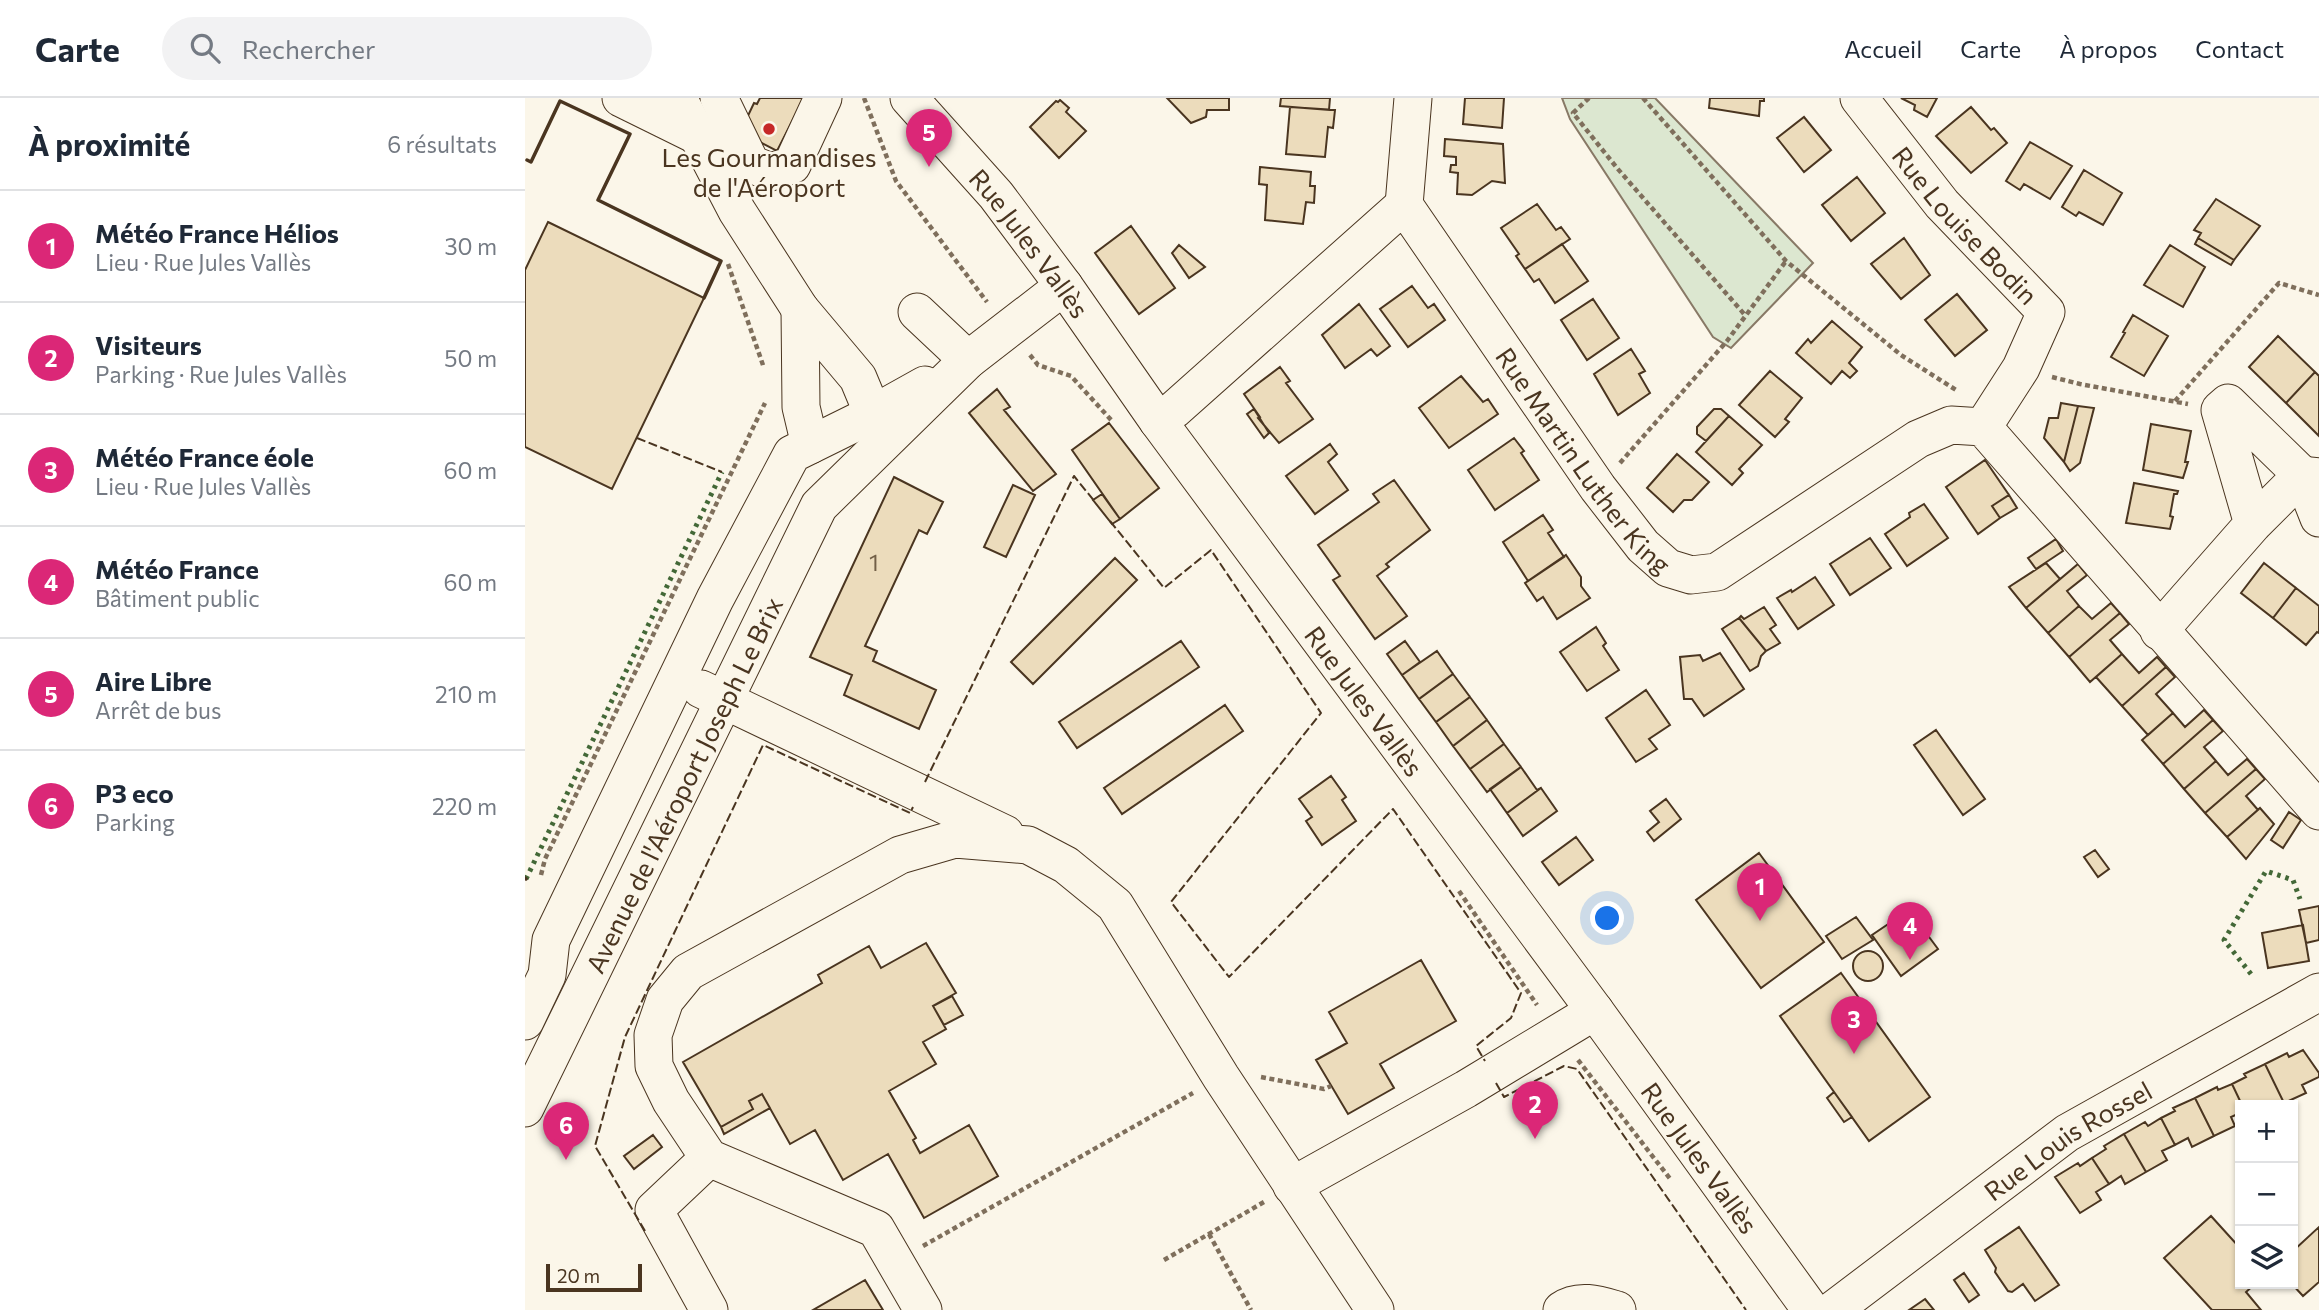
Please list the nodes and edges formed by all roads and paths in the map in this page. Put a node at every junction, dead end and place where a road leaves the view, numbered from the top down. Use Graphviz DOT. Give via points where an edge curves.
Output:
graph roads {
  1 [pos="621,98"];
  2 [pos="678,98"];
  3 [pos="719,98"];
  4 [pos="823,98"];
  5 [pos="864,98"];
  6 [pos="909,98"];
  7 [pos="1413,98"];
  8 [pos="1589,98"];
  9 [pos="1643,98"];
  10 [pos="1859,98"];
  11 [pos="696,135"];
  12 [pos="1404,205"];
  13 [pos="725,258"];
  14 [pos="1786,261"];
  15 [pos="1064,286"];
  16 [pos="2319,295"];
  17 [pos="800,309"];
  18 [pos="917,312"];
  19 [pos="1745,316"];
  20 [pos="999,318"];
  21 [pos="968,360"];
  22 [pos="2021,368"];
  23 [pos="767,376"];
  24 [pos="767,400"];
  25 [pos="2174,401"];
  26 [pos="2220,410"];
  27 [pos="873,414"];
  28 [pos="1110,419"];
  29 [pos="1987,420"];
  30 [pos="1159,421"];
  31 [pos="821,440"];
  32 [pos="855,472"];
  33 [pos="2310,476"];
  34 [pos="1598,488"];
  35 [pos="2319,519"];
  36 [pos="2253,524"];
  37 [pos="2159,631"];
  38 [pos="678,678"];
  39 [pos="723,700"];
  40 [pos="2319,811"];
  41 [pos="1028,845"];
  42 [pos="545,859"];
  43 [pos="2319,992"];
  44 [pos="1595,1012"];
  45 [pos="525,1021"];
  46 [pos="1557,1035"];
  47 [pos="1221,1077"];
  48 [pos="1331,1086"];
  49 [pos="525,1108"];
  50 [pos="709,1158"];
  51 [pos="1672,1182"];
  52 [pos="1292,1186"];
  53 [pos="1209,1234"];
  54 [pos="1164,1260"];
  55 [pos="895,1262"];
  56 [pos="709,1310"];
  57 [pos="923,1310"];
  58 [pos="1251,1310"];
  59 [pos="1374,1310"];
  60 [pos="1562,1310"];
  61 [pos="1618,1310"];
  62 [pos="1811,1310"];
  63 [pos="1833,1310"];
  1 -- 11 [label="street"];
  2 -- 11 [label="street"];
  3 -- 4 [label="street" via="751,164 800,178"];
  5 -- 20 [label="path" via="896,181"];
  6 -- 15 [label="street, Rue Jules Vallès" via="996,195"];
  7 -- 12 [label="street"];
  8 -- 19 [label="path" via="1573,113"];
  9 -- 14 [label="path"];
  10 -- 22 [label="street, Rue Louise Bodin" via="1942,204 2046,312"];
  11 -- 17 [label="street" via="737,211"];
  12 -- 30 [label="street"];
  12 -- 34 [label="street, Rue Martin Luther King"];
  13 -- 23 [label="path"];
  14 -- 19 [label="path"];
  14 -- 29 [label="path"];
  15 -- 20 [label="street, Avenue de l'Aéroport Joseph Le Brix"];
  15 -- 30 [label="street, Rue Jules Vallès"];
  16 -- 25 [label="path" via="2279,283"];
  17 -- 27 [label="street" via="858,378"];
  17 -- 31 [label="street" via="801,407"];
  18 -- 21 [label="street"];
  19 -- 34 [label="path"];
  20 -- 21 [label="street, Avenue de l'Aéroport Joseph Le Brix"];
  20 -- 28 [label="path" via="1038,365 1071,376"];
  21 -- 27 [label="street, Avenue de l'Aéroport Joseph Le Brix"];
  21 -- 32 [label="street, Avenue de l'Aéroport Joseph Le Brix"];
  22 -- 25 [label="path"];
  22 -- 29 [label="street, Rue Louise Bodin"];
  24 -- 42 [label="path"];
  25 -- 26 [label="path"];
  26 -- 33 [label="street" via="2228,403"];
  26 -- 36 [label="street"];
  27 -- 31 [label="street, Avenue de l'Aéroport Joseph Le Brix"];
  29 -- 34 [label="street, Rue Martin Luther King" via="1951,425 1918,439 1717,572 1691,575 1668,568 1643,546"];
  29 -- 37 [label="street"];
  30 -- 44 [label="street, Rue Jules Vallès"];
  31 -- 32 [label="street"];
  31 -- 38 [label="street, Avenue de l'Aéroport Joseph Le Brix" via="792,454"];
  32 -- 39 [label="street, Avenue de l'Aéroport Joseph Le Brix" via="819,506"];
  33 -- 35 [label="street"];
  33 -- 36 [label="street"];
  36 -- 37 [label="street"];
  37 -- 40 [label="street"];
  38 -- 39 [label="street"];
  38 -- 45 [label="street, Avenue de l'Aéroport Joseph Le Brix" via="551,940 547,975"];
  39 -- 41 [label="street"];
  39 -- 49 [label="street, Avenue de l'Aéroport Joseph Le Brix"];
  41 -- 47 [label="street" via="1066,865 1115,905"];
  41 -- 50 [label="street" via="955,839 900,855 688,972 665,1000 653,1034 654,1066"];
  43 -- 63 [label="street, Rue Louis Rossel" via="2067,1133"];
  44 -- 46 [label="street"];
  44 -- 62 [label="street, Rue Jules Vallès"];
  46 -- 51 [label="path"];
  46 -- 52 [label="street"];
  47 -- 48 [label="path" via="1229,1071 1324,1089"];
  47 -- 52 [label="street"];
  47 -- 55 [label="path"];
  50 -- 55 [label="street" via="876,1229"];
  50 -- 56 [label="street" via="653,1210"];
  52 -- 53 [label="path"];
  52 -- 59 [label="street"];
  53 -- 54 [label="path"];
  53 -- 58 [label="path"];
  55 -- 57 [label="street"];
  60 -- 61 [label="street" via="1594,1303"];
}
